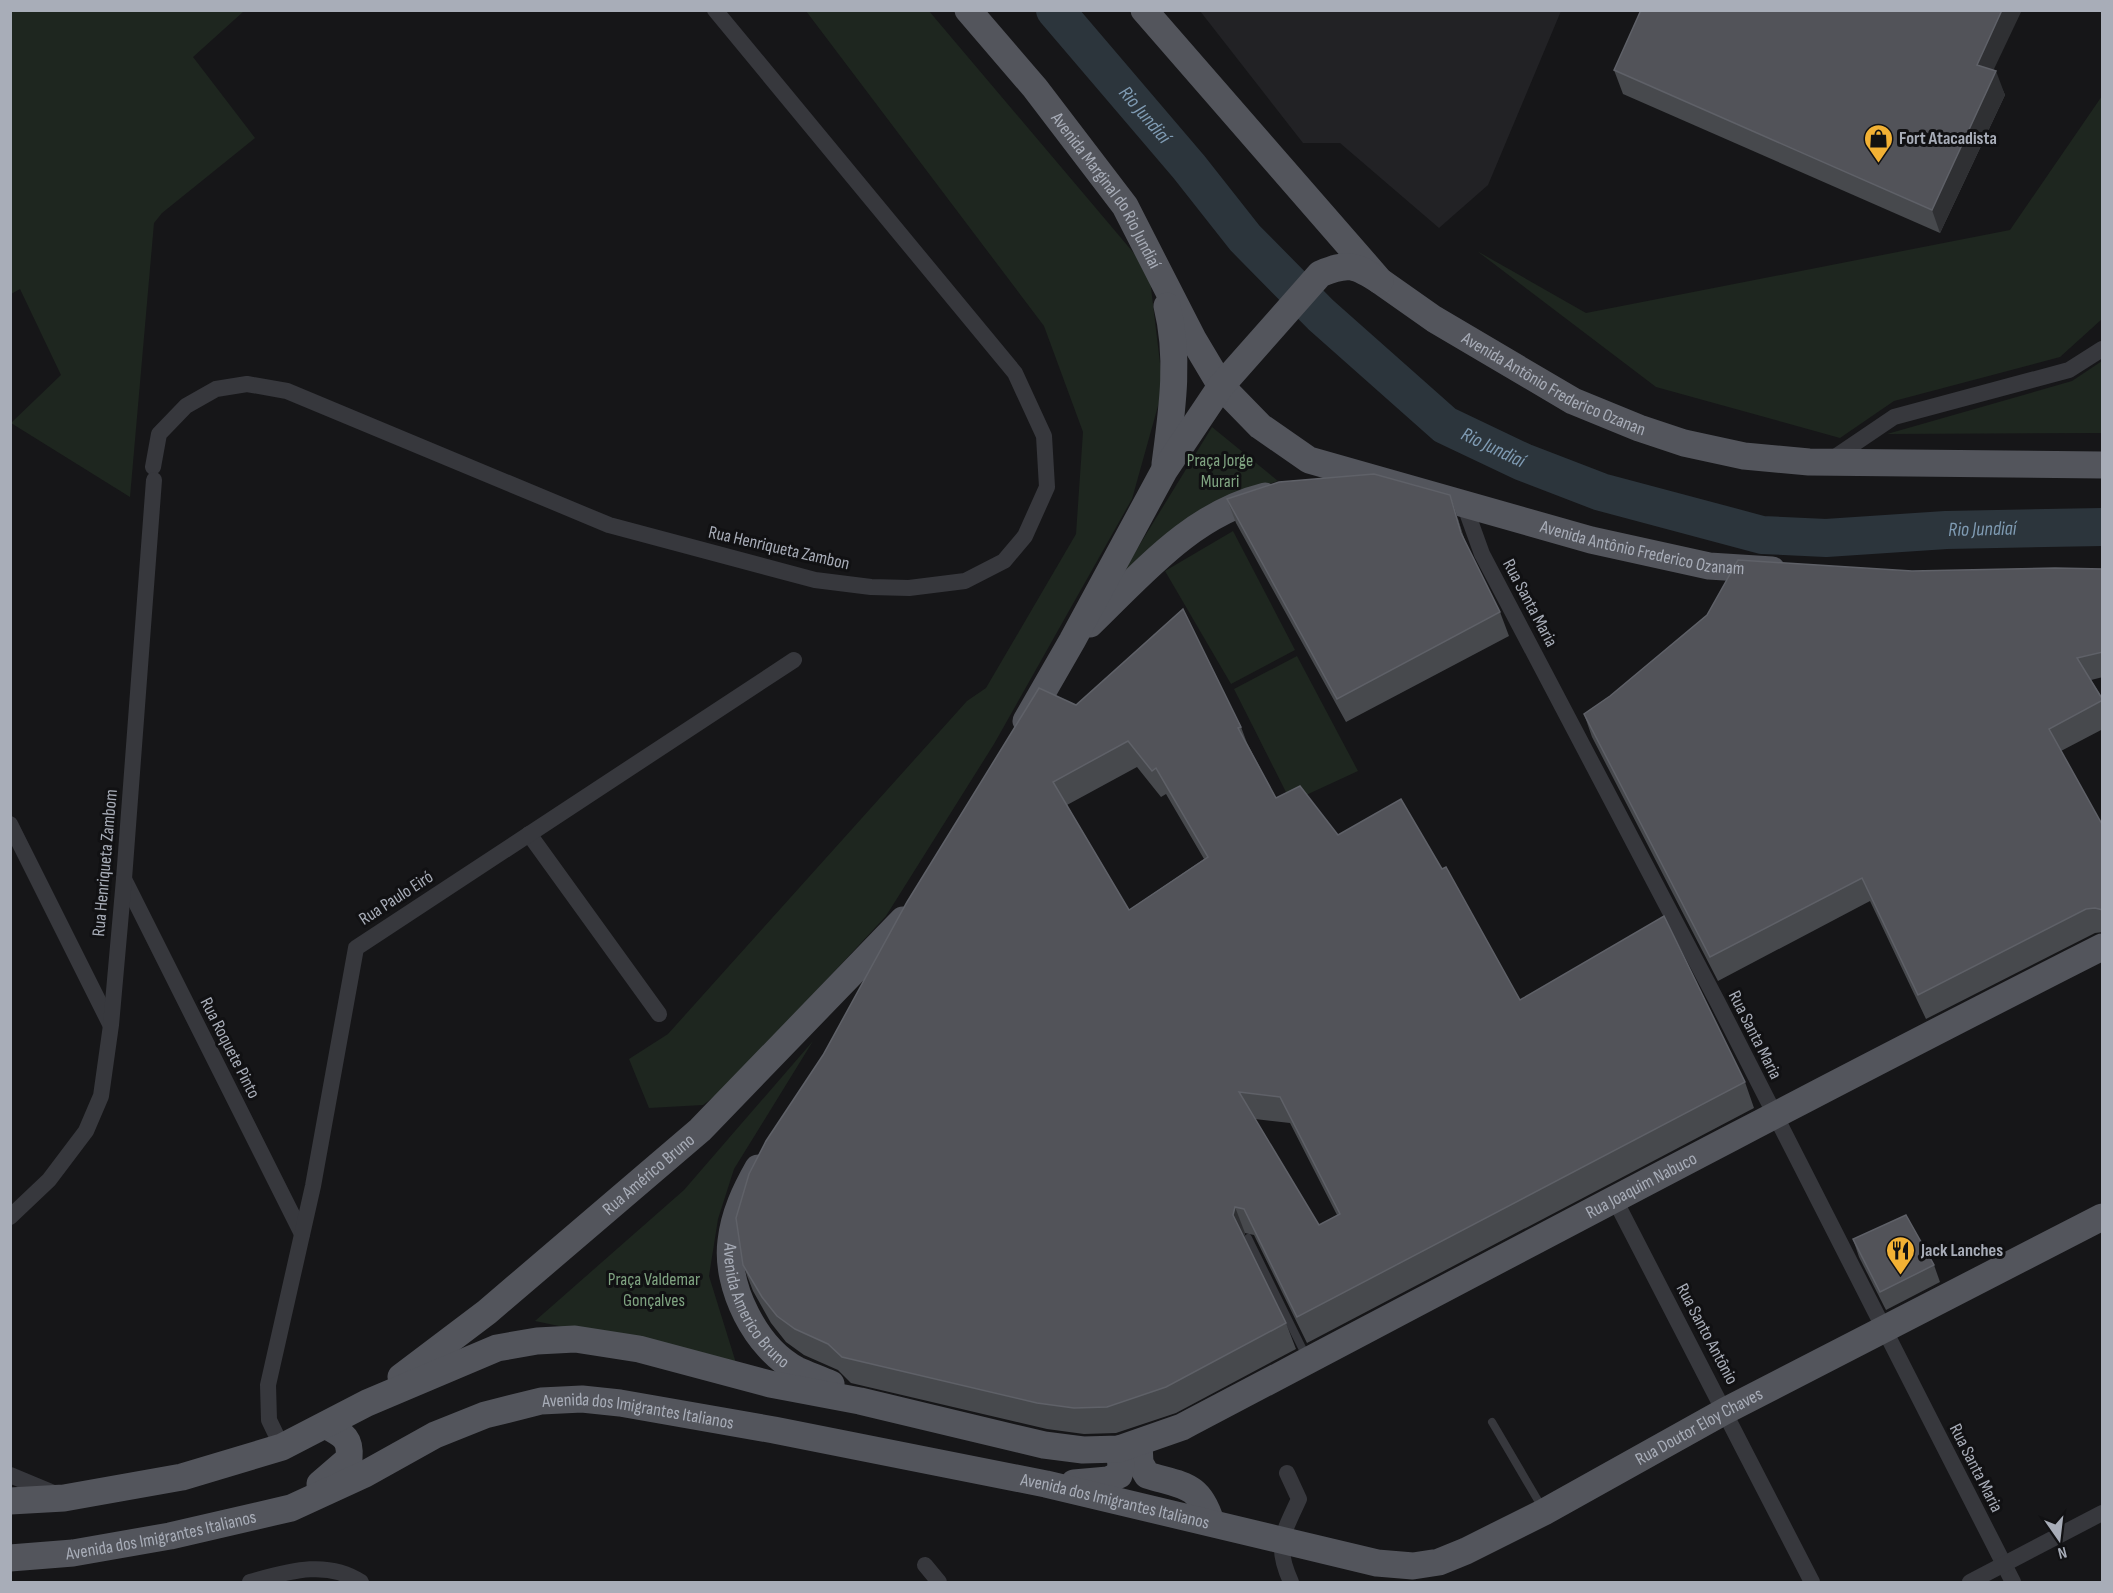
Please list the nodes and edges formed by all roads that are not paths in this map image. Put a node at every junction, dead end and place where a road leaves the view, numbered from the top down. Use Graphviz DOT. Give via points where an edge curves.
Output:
graph roads {
  1 [pos="716,10"];
  2 [pos="968,10"];
  3 [pos="1144,10"];
  4 [pos="1159,269"];
  5 [pos="1380,281"];
  6 [pos="2103,349"];
  7 [pos="1221,386"];
  8 [pos="1826,462"];
  9 [pos="2103,465"];
  10 [pos="1164,471"];
  11 [pos="153,474"];
  12 [pos="1384,481"];
  13 [pos="1464,504"];
  14 [pos="1794,571"];
  15 [pos="1072,641"];
  16 [pos="794,660"];
  17 [pos="1012,744"];
  18 [pos="10,824"];
  19 [pos="529,834"];
  20 [pos="124,879"];
  21 [pos="919,894"];
  22 [pos="903,920"];
  23 [pos="2103,947"];
  24 [pos="858,1000"];
  25 [pos="660,1014"];
  26 [pos="111,1025"];
  27 [pos="1773,1114"];
  28 [pos="772,1144"];
  29 [pos="1615,1200"];
  30 [pos="10,1217"];
  31 [pos="2103,1217"];
  32 [pos="302,1234"];
  33 [pos="1248,1238"];
  34 [pos="1883,1329"];
  35 [pos="1309,1361"];
  36 [pos="860,1401"];
  37 [pos="367,1402"];
  38 [pos="1725,1412"];
  39 [pos="1492,1422"];
  40 [pos="327,1426"];
  41 [pos="1182,1427"];
  42 [pos="1129,1446"];
  43 [pos="282,1447"];
  44 [pos="1287,1473"];
  45 [pos="10,1475"];
  46 [pos="1046,1484"];
  47 [pos="64,1498"];
  48 [pos="10,1501"];
  49 [pos="291,1508"];
  50 [pos="1544,1512"];
  51 [pos="2103,1513"];
  52 [pos="1212,1522"];
  53 [pos="1281,1538"];
  54 [pos="10,1558"];
  55 [pos="925,1564"];
  56 [pos="2003,1565"];
  57 [pos="358,1580"];
  58 [pos="250,1582"];
  59 [pos="939,1582"];
  60 [pos="1291,1582"];
  61 [pos="1812,1582"];
  62 [pos="1970,1582"];
  63 [pos="2013,1582"];
  1 -- 11 [label="street, Rua Henriqueta Zambon" via="1015,373 1044,436 1047,487 1025,536 1004,561 965,581 909,588 814,580 609,525 286,391 247,384 216,389 186,406 159,434"];
  2 -- 4 [label="main road, Avenida Marginal do Rio Jundiaí" via="1035,88 1125,207"];
  3 -- 5 [label="main road, Avenida Antônio Frederico Ozanan"];
  4 -- 7 [label="main road, Avenida Marginal do Rio Jundiaí" via="1192,339"];
  4 -- 10 [label="main road" via="1172,325 1174,392"];
  5 -- 7 [label="main road" via="1358,266 1320,274"];
  5 -- 8 [label="main road, Avenida Antônio Frederico Ozanan" via="1490,354 1573,401 1628,424 1684,443 1744,456"];
  6 -- 8 [label="street" via="2069,370 1894,417"];
  7 -- 10 [label="main road"];
  7 -- 12 [label="main road, Avenida Antônio Frederico Ozanam" via="1260,426 1309,460"];
  8 -- 9 [label="main road, Avenida Antônio Frederico Ozanan"];
  10 -- 15 [label="main road"];
  11 -- 20 [label="street, Rua Henriqueta Zambom"];
  12 -- 13 [label="main road, Avenida Antônio Frederico Ozanam"];
  12 -- 15 [label="main road" via="1298,488 1242,502 1207,519 1171,546"];
  13 -- 14 [label="main road, Avenida Antônio Frederico Ozanam" via="1591,540 1736,573"];
  13 -- 27 [label="street, Rua Santa Maria" via="1482,554 1580,730"];
  15 -- 17 [label="main road"];
  16 -- 19 [label="street, Rua Paulo Eiró"];
  18 -- 26 [label="street"];
  19 -- 25 [label="street"];
  19 -- 32 [label="street, Rua Paulo Eiró" via="356,948"];
  20 -- 26 [label="street, Rua Henriqueta Zambom"];
  20 -- 32 [label="street, Rua Roquete Pinto"];
  21 -- 22 [label="main road"];
  22 -- 24 [label="main road"];
  22 -- 37 [label="main road, Rua Américo Bruno" via="700,1130 487,1312"];
  23 -- 27 [label="main road, Rua Joaquim Nabuco"];
  26 -- 30 [label="street, Rua Henriqueta Zambom" via="101,1096 86,1131 49,1180"];
  27 -- 29 [label="main road, Rua Joaquim Nabuco"];
  27 -- 34 [label="street, Rua Santa Maria"];
  28 -- 36 [label="main road, Avenida Americo Bruno" via="744,1194 730,1242 738,1297 775,1353 796,1369"];
  29 -- 35 [label="main road, Rua Joaquim Nabuco"];
  29 -- 38 [label="street, Rua Santo Antônio"];
  31 -- 34 [label="main road, Rua Doutor Eloy Chaves"];
  32 -- 43 [label="street, Rua Paulo Eiró" via="268,1385 269,1420"];
  33 -- 35 [label="lane"];
  34 -- 38 [label="main road, Rua Doutor Eloy Chaves"];
  34 -- 56 [label="street, Rua Santa Maria"];
  35 -- 41 [label="main road, Rua Joaquim Nabuco"];
  36 -- 37 [label="main road, Avenida dos Imigrantes Italianos" via="770,1384 639,1349 575,1339 497,1348"];
  36 -- 42 [label="main road, Avenida dos Imigrantes Italianos" via="1044,1445 1083,1450"];
  37 -- 40 [label="main road, Avenida dos Imigrantes Italianos"];
  38 -- 50 [label="main road, Rua Doutor Eloy Chaves"];
  38 -- 61 [label="street, Rua Santo Antônio"];
  39 -- 50 [label="lane"];
  40 -- 43 [label="main road, Avenida dos Imigrantes Italianos"];
  40 -- 49 [label="main road" via="346,1436 351,1446 349,1460"];
  41 -- 42 [label="main road, Avenida dos Imigrantes Italianos"];
  42 -- 46 [label="main road" via="1119,1474 1108,1480"];
  42 -- 52 [label="main road" via="1147,1475 1197,1492 1205,1501"];
  43 -- 47 [label="main road, Avenida dos Imigrantes Italianos" via="182,1477"];
  44 -- 53 [label="street" via="1299,1499"];
  45 -- 47 [label="street"];
  46 -- 49 [label="main road, Avenida dos Imigrantes Italianos" via="774,1430 582,1399 541,1401 485,1415 435,1435"];
  46 -- 52 [label="main road, Avenida dos Imigrantes Italianos"];
  47 -- 48 [label="main road, Avenida dos Imigrantes Italianos"];
  49 -- 54 [label="main road, Avenida dos Imigrantes Italianos" via="170,1536 73,1553"];
  50 -- 53 [label="main road, Rua Doutor Eloy Chaves" via="1466,1551 1439,1562 1413,1566 1377,1563"];
  51 -- 56 [label="street"];
  52 -- 53 [label="main road, Avenida dos Imigrantes Italianos"];
  53 -- 60 [label="street" via="1282,1560"];
  55 -- 59 [label="street"];
  56 -- 62 [label="street"];
  56 -- 63 [label="street, Rua Santa Maria"];
  57 -- 58 [label="street" via="330,1569 291,1571"];
}
